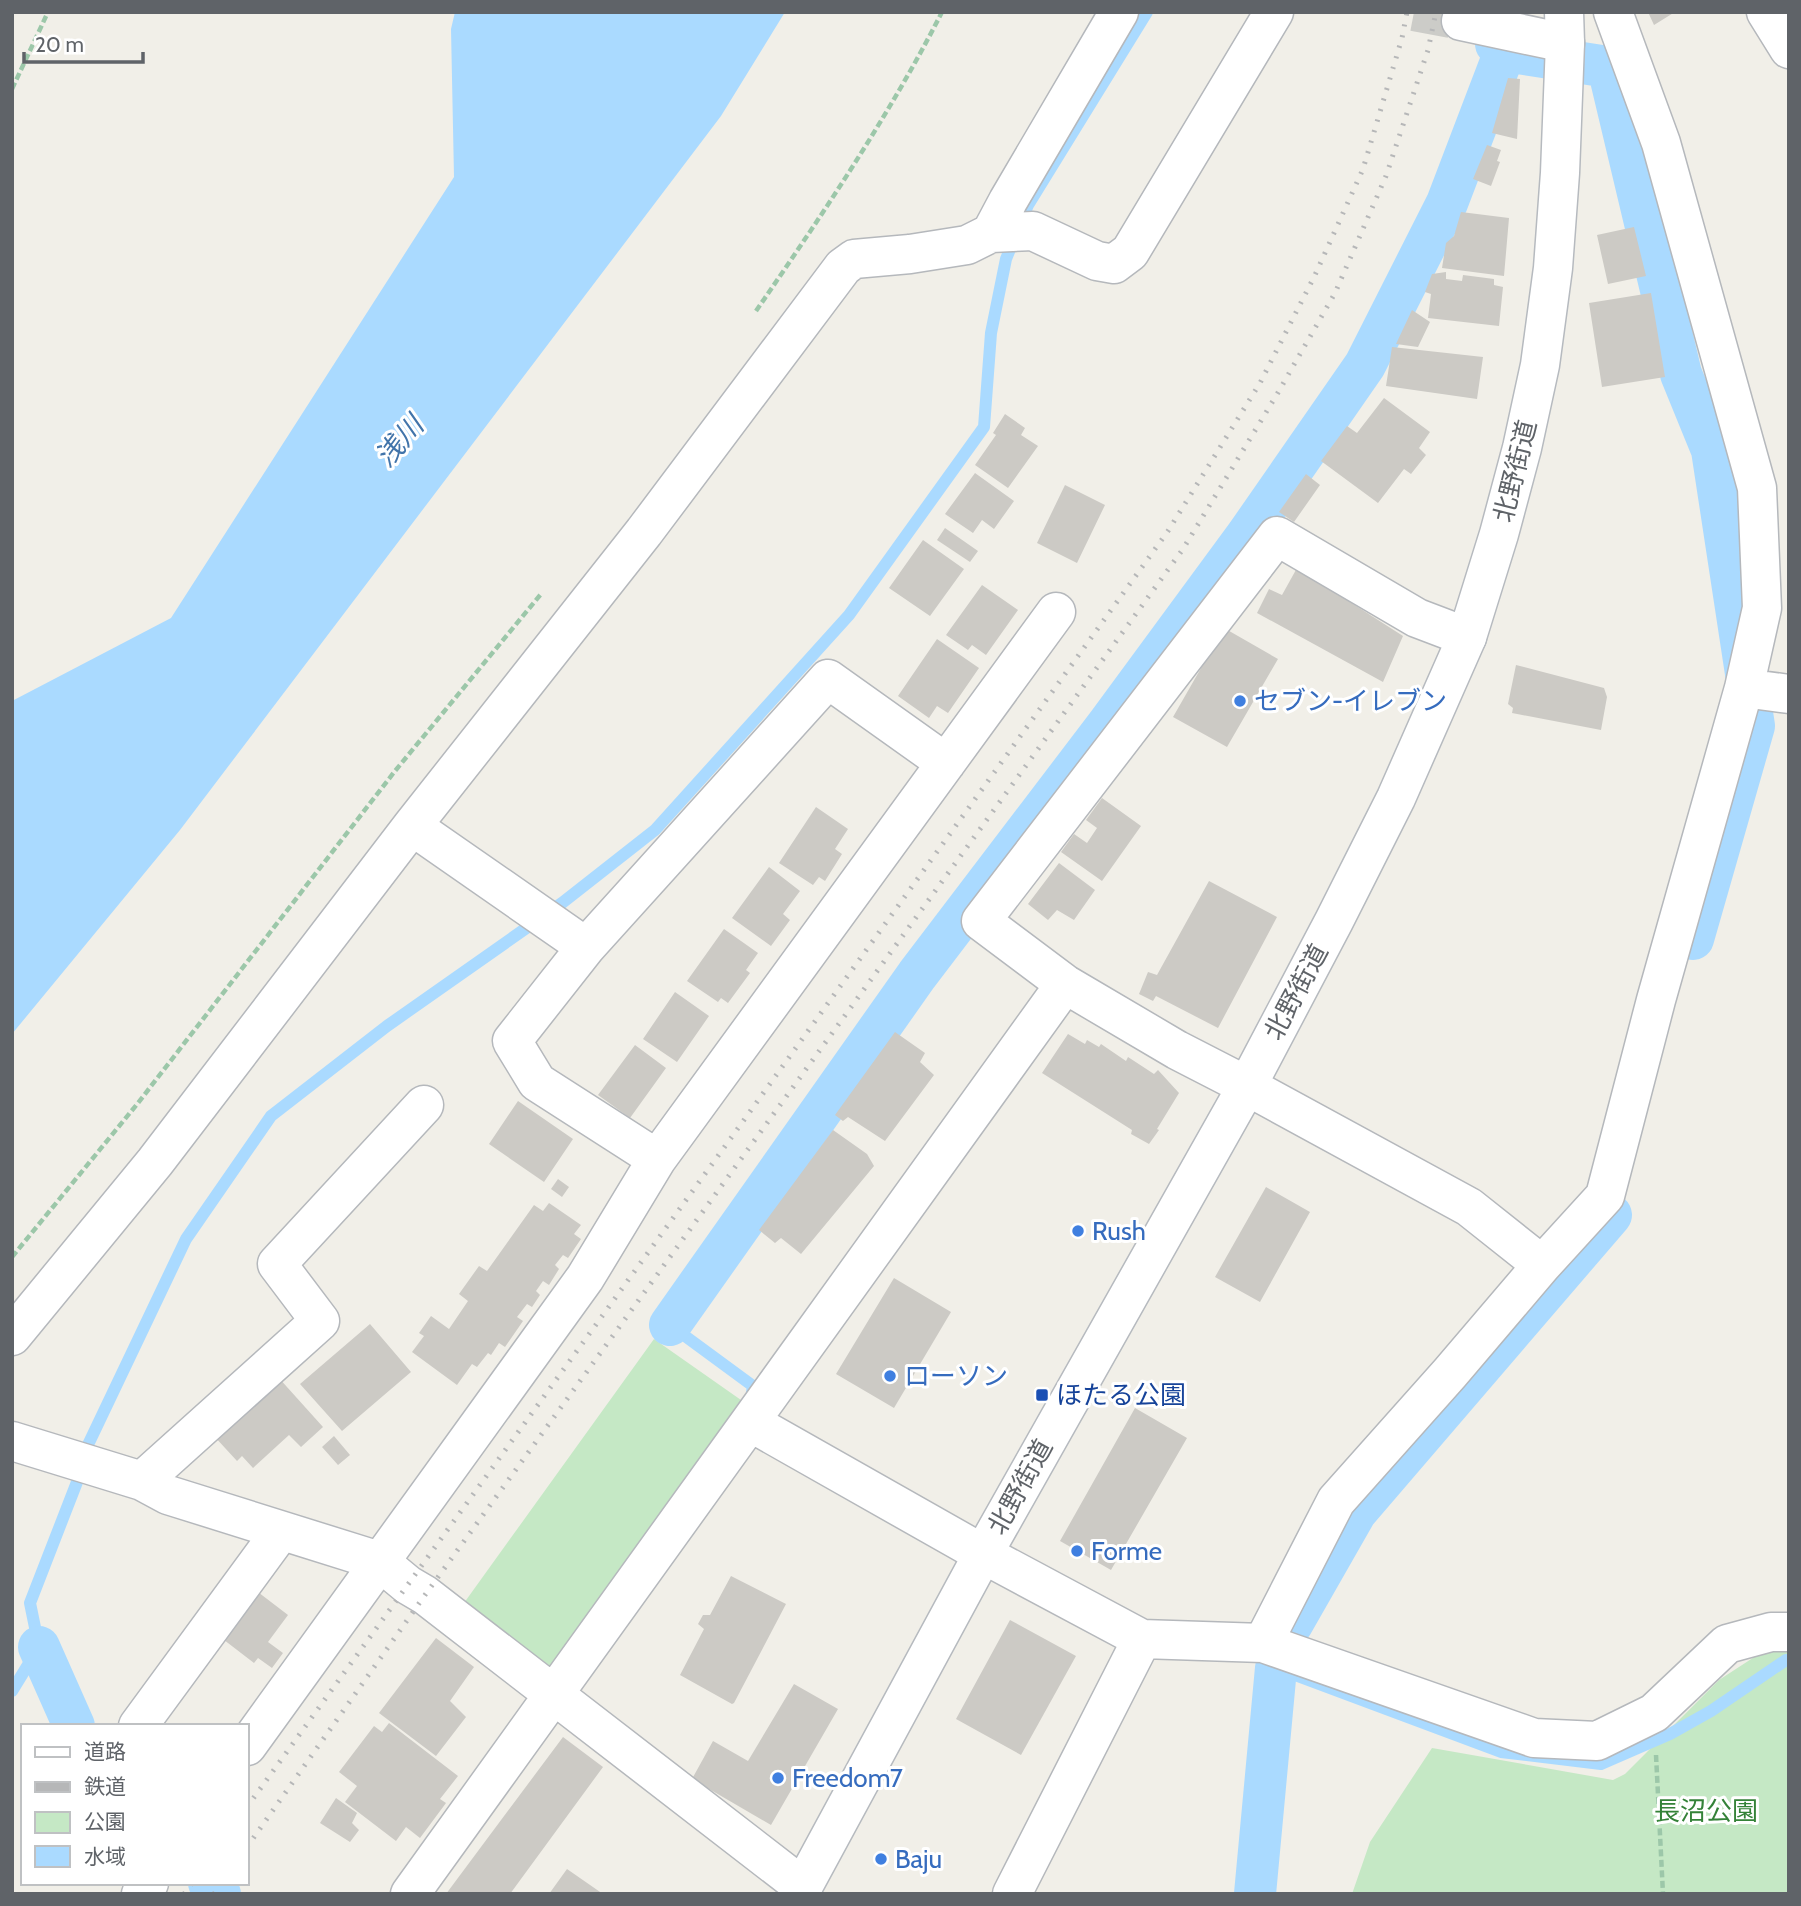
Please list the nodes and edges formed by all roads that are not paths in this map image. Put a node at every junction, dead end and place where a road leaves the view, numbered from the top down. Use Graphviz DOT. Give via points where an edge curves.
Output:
graph roads {
  1 [pos="1119,12"];
  2 [pos="1274,12"];
  3 [pos="1613,12"];
  4 [pos="1766,12"];
  5 [pos="1461,21"];
  6 [pos="1511,22"];
  7 [pos="1565,28"];
  8 [pos="1789,49"];
  9 [pos="991,233"];
  10 [pos="1056,612"];
  11 [pos="1467,637"];
  12 [pos="1744,688"];
  13 [pos="1789,694"];
  14 [pos="947,763"];
  15 [pos="412,826"];
  16 [pos="586,947"];
  17 [pos="1065,984"];
  18 [pos="1247,1086"];
  19 [pos="424,1105"];
  20 [pos="657,1159"];
  21 [pos="1542,1265"];
  22 [pos="12,1336"];
  23 [pos="750,1422"];
  24 [pos="12,1441"];
  25 [pos="142,1481"];
  26 [pos="281,1531"];
  27 [pos="983,1553"];
  28 [pos="379,1561"];
  29 [pos="1789,1632"];
  30 [pos="1142,1639"];
  31 [pos="1263,1643"];
  32 [pos="554,1695"];
  33 [pos="139,1724"];
  34 [pos="248,1745"];
  35 [pos="801,1890"];
  36 [pos="1015,1893"];
  37 [pos="410,1894"];
  1 -- 9 [label="street"];
  2 -- 9 [label="street" via="1130,252 1114,264 1097,261 1033,231"];
  3 -- 12 [label="street" via="1661,143 1757,488 1762,608"];
  4 -- 8 [label="street"];
  5 -- 6 [label="street"];
  6 -- 7 [label="street"];
  7 -- 11 [label="street, 北野街道" via="1553,268 1540,365 1500,534"];
  9 -- 15 [label="street" via="967,245 853,259 843,267 644,532"];
  10 -- 14 [label="street"];
  11 -- 17 [label="street" via="1417,618 1277,536 981,921"];
  11 -- 18 [label="street, 北野街道" via="1396,798"];
  12 -- 13 [label="street"];
  12 -- 21 [label="street" via="1605,1196"];
  14 -- 16 [label="street" via="828,679"];
  14 -- 20 [label="street"];
  15 -- 16 [label="street"];
  15 -- 22 [label="street" via="155,1162"];
  16 -- 20 [label="street" via="512,1041 537,1082"];
  17 -- 18 [label="street"];
  17 -- 23 [label="street"];
  18 -- 21 [label="street" via="1469,1207"];
  18 -- 27 [label="street, 北野街道"];
  19 -- 25 [label="street" via="277,1264 320,1321"];
  20 -- 28 [label="street" via="585,1278"];
  21 -- 31 [label="street" via="1336,1501"];
  23 -- 27 [label="street"];
  23 -- 32 [label="street"];
  24 -- 25 [label="street"];
  25 -- 26 [label="street" via="168,1495"];
  26 -- 28 [label="street"];
  26 -- 33 [label="street"];
  27 -- 30 [label="street"];
  27 -- 35 [label="street, 北野街道"];
  28 -- 32 [label="street"];
  28 -- 34 [label="street"];
  29 -- 31 [label="street" via="1770,1632 1727,1644 1654,1713 1597,1741 1534,1738"];
  30 -- 31 [label="street"];
  30 -- 36 [label="street"];
  32 -- 35 [label="street"];
  32 -- 37 [label="street"];
}
